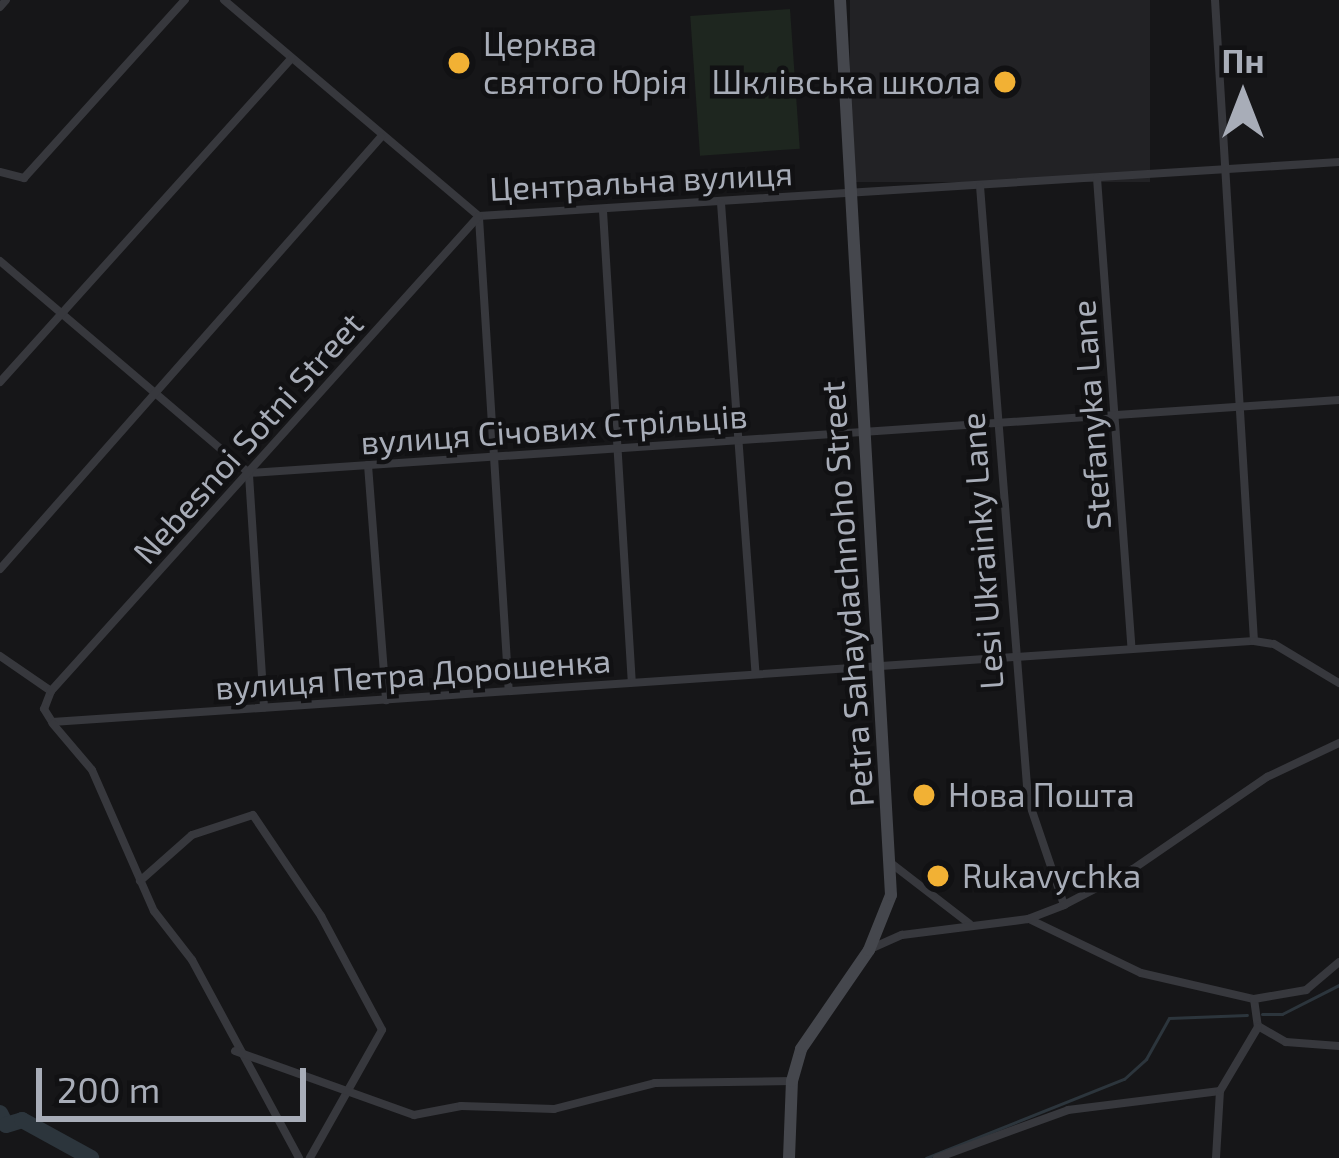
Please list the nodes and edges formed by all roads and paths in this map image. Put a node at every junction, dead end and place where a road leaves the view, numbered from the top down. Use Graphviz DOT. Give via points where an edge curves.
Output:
graph roads {
  1 [pos="6,0"];
  2 [pos="184,0"];
  3 [pos="224,0"];
  4 [pos="840,0"];
  5 [pos="1214,0"];
  6 [pos="0,7"];
  7 [pos="291,59"];
  8 [pos="381,137"];
  9 [pos="1339,163"];
  10 [pos="1225,170"];
  11 [pos="0,172"];
  12 [pos="1097,178"];
  13 [pos="980,186"];
  14 [pos="850,195"];
  15 [pos="722,203"];
  16 [pos="603,211"];
  17 [pos="479,216"];
  18 [pos="0,261"];
  19 [pos="62,314"];
  20 [pos="0,382"];
  21 [pos="155,393"];
  22 [pos="1339,400"];
  23 [pos="1240,406"];
  24 [pos="1115,415"];
  25 [pos="996,423"];
  26 [pos="862,432"];
  27 [pos="739,440"];
  28 [pos="617,448"];
  29 [pos="493,457"];
  30 [pos="368,465"];
  31 [pos="249,473"];
  32 [pos="0,569"];
  33 [pos="1254,641"];
  34 [pos="1132,649"];
  35 [pos="0,656"];
  36 [pos="1012,657"];
  37 [pos="874,667"];
  38 [pos="756,675"];
  39 [pos="632,683"];
  40 [pos="1339,683"];
  41 [pos="51,691"];
  42 [pos="509,692"];
  43 [pos="386,700"];
  44 [pos="264,708"];
  45 [pos="52,722"];
  46 [pos="1339,743"];
  47 [pos="892,864"];
  48 [pos="140,881"];
  49 [pos="1064,905"];
  50 [pos="1028,919"];
  51 [pos="970,924"];
  52 [pos="868,950"];
  53 [pos="1339,962"];
  54 [pos="1254,999"];
  55 [pos="1258,1026"];
  56 [pos="1339,1046"];
  57 [pos="235,1052"];
  58 [pos="792,1081"];
  59 [pos="348,1091"];
  60 [pos="1220,1091"];
  61 [pos="298,1158"];
  62 [pos="310,1158"];
  63 [pos="789,1158"];
  64 [pos="937,1158"];
  65 [pos="1216,1158"];
  1 -- 6 [label="street"];
  2 -- 11 [label="street" via="24,178"];
  3 -- 7 [label="street, Центральна вулиця"];
  4 -- 14 [label="street, Petra Sahaydachnoho Street"];
  5 -- 10 [label="street"];
  7 -- 8 [label="street, Центральна вулиця"];
  7 -- 19 [label="street"];
  8 -- 17 [label="street, Центральна вулиця"];
  8 -- 21 [label="street"];
  9 -- 10 [label="street, Центральна вулиця"];
  10 -- 12 [label="street, Центральна вулиця"];
  10 -- 23 [label="street"];
  12 -- 13 [label="street, Центральна вулиця"];
  12 -- 24 [label="street, Stefanyka Lane"];
  13 -- 14 [label="street, Центральна вулиця"];
  13 -- 25 [label="street, Lesi Ukrainky Lane"];
  14 -- 15 [label="street, Центральна вулиця"];
  14 -- 26 [label="street, Petra Sahaydachnoho Street"];
  15 -- 16 [label="street, Центральна вулиця"];
  15 -- 27 [label="street"];
  16 -- 17 [label="street, Центральна вулиця"];
  16 -- 28 [label="street"];
  17 -- 29 [label="street"];
  17 -- 31 [label="street, Nebesnoi Sotni Street"];
  18 -- 19 [label="street"];
  19 -- 20 [label="street"];
  19 -- 21 [label="street"];
  21 -- 31 [label="street"];
  21 -- 32 [label="street"];
  22 -- 23 [label="street, вулиця Січових Стрільців"];
  23 -- 24 [label="street, вулиця Січових Стрільців"];
  23 -- 33 [label="street"];
  24 -- 25 [label="street, вулиця Січових Стрільців"];
  24 -- 34 [label="street, Stefanyka Lane"];
  25 -- 26 [label="street, вулиця Січових Стрільців"];
  25 -- 36 [label="street, Lesi Ukrainky Lane"];
  26 -- 27 [label="street, вулиця Січових Стрільців"];
  26 -- 37 [label="street, Petra Sahaydachnoho Street"];
  27 -- 28 [label="street, вулиця Січових Стрільців"];
  27 -- 38 [label="street"];
  28 -- 29 [label="street, вулиця Січових Стрільців"];
  28 -- 39 [label="street"];
  29 -- 30 [label="street, вулиця Січових Стрільців"];
  29 -- 42 [label="street"];
  30 -- 31 [label="street, вулиця Січових Стрільців"];
  30 -- 43 [label="street"];
  31 -- 41 [label="street, Nebesnoi Sotni Street"];
  31 -- 44 [label="street"];
  33 -- 34 [label="street, вулиця Петра Дорошенка"];
  33 -- 40 [label="street" via="1274,644"];
  34 -- 36 [label="street, вулиця Петра Дорошенка"];
  35 -- 41 [label="street"];
  36 -- 37 [label="street, вулиця Петра Дорошенка"];
  36 -- 49 [label="street, Lesi Ukrainky Lane" via="1031,815"];
  37 -- 38 [label="street, вулиця Петра Дорошенка"];
  37 -- 47 [label="street, Petra Sahaydachnoho Street"];
  38 -- 39 [label="street, вулиця Петра Дорошенка"];
  39 -- 42 [label="street, вулиця Петра Дорошенка"];
  41 -- 45 [label="street" via="44,709"];
  42 -- 43 [label="street, вулиця Петра Дорошенка"];
  43 -- 44 [label="street, вулиця Петра Дорошенка"];
  44 -- 45 [label="street, вулиця Петра Дорошенка"];
  45 -- 48 [label="street" via="92,770"];
  46 -- 49 [label="street" via="1267,777 1133,869"];
  47 -- 51 [label="street"];
  47 -- 52 [label="street, Petra Sahaydachnoho Street" via="884,922"];
  48 -- 57 [label="street" via="192,960"];
  48 -- 59 [label="street" via="192,835 253,815 321,916 382,1030"];
  49 -- 50 [label="street"];
  50 -- 51 [label="street"];
  50 -- 54 [label="street" via="1141,973"];
  51 -- 52 [label="street"];
  52 -- 58 [label="street, Petra Sahaydachnoho Street" via="801,1049"];
  53 -- 54 [label="street" via="1306,990"];
  54 -- 55 [label="street"];
  55 -- 56 [label="street" via="1286,1042"];
  55 -- 60 [label="street"];
  57 -- 59 [label="street"];
  57 -- 61 [label="street" via="275,1105"];
  58 -- 59 [label="street" via="655,1083 554,1109 461,1106 414,1115"];
  58 -- 63 [label="street, Petra Sahaydachnoho Street"];
  59 -- 62 [label="street"];
  60 -- 64 [label="street" via="1068,1110"];
  60 -- 65 [label="street"];
}
